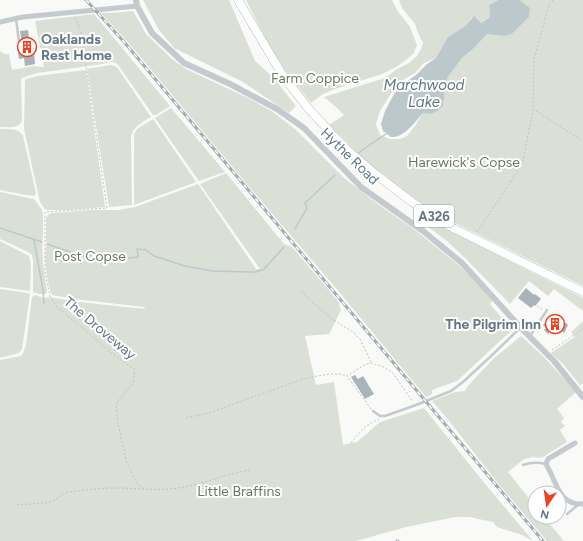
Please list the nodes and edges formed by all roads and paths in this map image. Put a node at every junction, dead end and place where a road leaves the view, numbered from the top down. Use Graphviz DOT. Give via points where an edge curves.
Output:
graph roads {
  1 [pos="238,0"];
  2 [pos="553,0"];
  3 [pos="136,3"];
  4 [pos="73,12"];
  5 [pos="16,19"];
  6 [pos="0,22"];
  7 [pos="20,49"];
  8 [pos="533,110"];
  9 [pos="583,141"];
  10 [pos="473,237"];
  11 [pos="301,291"];
  12 [pos="583,292"];
  13 [pos="537,306"];
  14 [pos="546,311"];
  15 [pos="521,328"];
  16 [pos="583,329"];
  17 [pos="530,336"];
  18 [pos="546,353"];
  19 [pos="371,363"];
  20 [pos="347,376"];
  21 [pos="583,397"];
  22 [pos="416,405"];
  23 [pos="373,411"];
  24 [pos="385,416"];
  25 [pos="186,418"];
  26 [pos="351,443"];
  27 [pos="576,443"];
  28 [pos="546,464"];
  29 [pos="523,465"];
  30 [pos="250,470"];
  31 [pos="145,489"];
  32 [pos="581,504"];
  33 [pos="17,505"];
  34 [pos="567,514"];
  1 -- 10 [label="main road, A326" via="283,76 345,148 412,202 449,226"];
  2 -- 8 [label="path" via="549,5 534,60"];
  3 -- 4 [label="street"];
  3 -- 15 [label="street, Hythe Road" via="152,33 184,63 277,109 304,128 361,187 423,231 462,263"];
  4 -- 5 [label="street"];
  4 -- 31 [label="path, The Droveway" via="81,32 107,208 45,212 45,271 50,296 56,306 135,370 133,383 116,404 127,463 138,485"];
  5 -- 6 [label="street"];
  5 -- 7 [label="lane"];
  8 -- 9 [label="path"];
  8 -- 10 [label="path" via="523,161"];
  10 -- 12 [label="main road, A326"];
  11 -- 19 [label="path" via="332,319 360,339"];
  13 -- 14 [label="path"];
  14 -- 17 [label="lane"];
  15 -- 17 [label="street, Hythe Road"];
  15 -- 22 [label="lane" via="451,391"];
  16 -- 18 [label="path"];
  17 -- 18 [label="street, Hythe Road"];
  18 -- 21 [label="street, Hythe Road"];
  19 -- 20 [label="path"];
  19 -- 22 [label="path" via="393,373"];
  20 -- 23 [label="path"];
  20 -- 25 [label="path" via="329,374 300,380 209,414"];
  22 -- 24 [label="lane"];
  23 -- 24 [label="lane"];
  24 -- 26 [label="path" via="369,423"];
  27 -- 28 [label="street" via="548,459"];
  28 -- 29 [label="lane" via="534,462"];
  28 -- 32 [label="street" via="562,496 572,503"];
  30 -- 31 [label="path" via="179,488"];
  31 -- 33 [label="path" via="107,488 65,492 51,502"];
  32 -- 34 [label="lane"];
}
